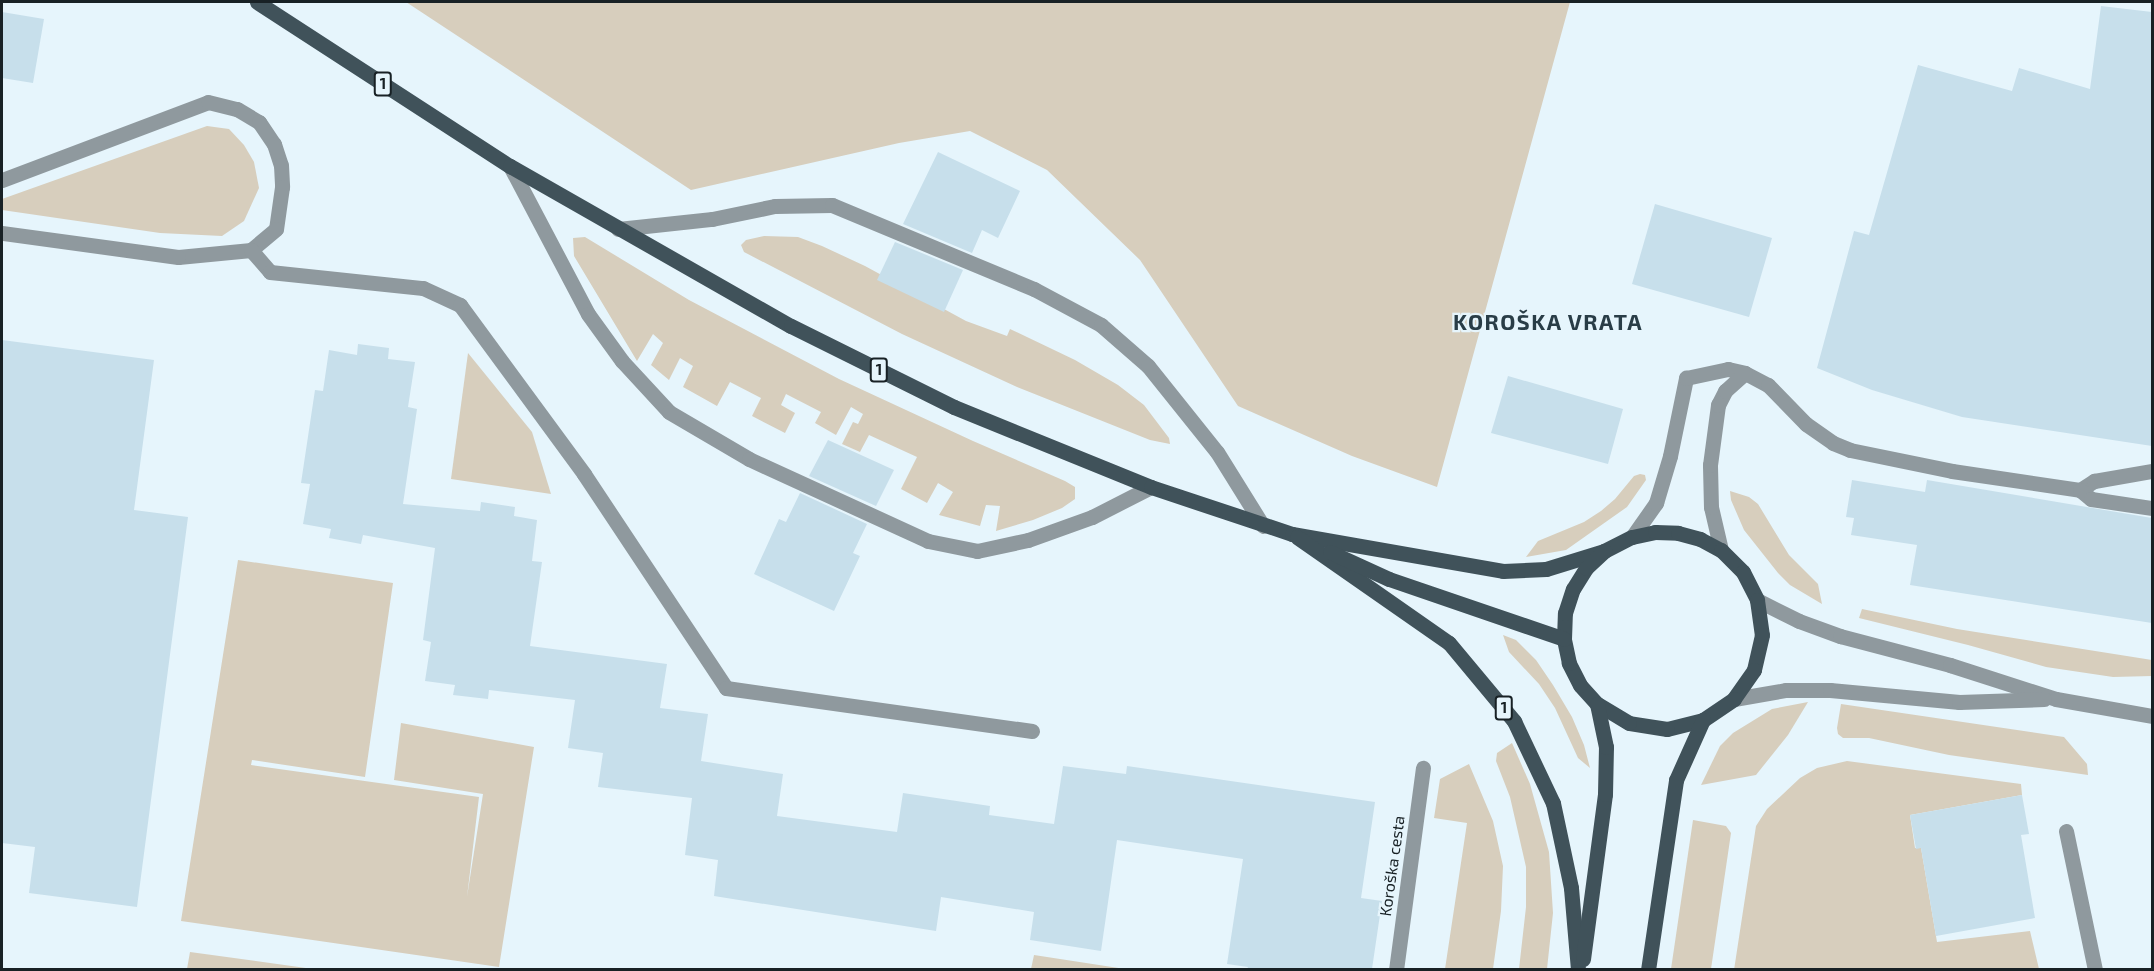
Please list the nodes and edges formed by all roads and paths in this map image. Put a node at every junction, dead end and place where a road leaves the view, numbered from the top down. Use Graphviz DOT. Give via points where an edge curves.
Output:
graph roads {
  1 [pos="257,2"];
  2 [pos="510,166"];
  3 [pos="2,180"];
  4 [pos="618,229"];
  5 [pos="2,233"];
  6 [pos="251,250"];
  7 [pos="1745,373"];
  8 [pos="2152,471"];
  9 [pos="1151,487"];
  10 [pos="2080,490"];
  11 [pos="2152,508"];
  12 [pos="1263,526"];
  13 [pos="1292,534"];
  14 [pos="1632,537"];
  15 [pos="1721,550"];
  16 [pos="1604,551"];
  17 [pos="1757,600"];
  18 [pos="1564,639"];
  19 [pos="1734,699"];
  20 [pos="2056,699"];
  21 [pos="1597,704"];
  22 [pos="2152,716"];
  23 [pos="1703,720"];
  24 [pos="1032,731"];
  25 [pos="1423,768"];
  26 [pos="2066,831"];
  27 [pos="1396,969"];
  28 [pos="1580,969"];
  29 [pos="1648,969"];
  30 [pos="2095,969"];
  1 -- 2 [label="main road, 1"];
  2 -- 4 [label="main road, 1"];
  2 -- 9 [label="street" via="588,314 622,361 669,412 749,459 928,541 977,551 1028,540 1092,517"];
  3 -- 6 [label="street" via="208,102 237,109 259,122 274,144 280,165 282,187 276,229"];
  4 -- 9 [label="main road, 1" via="791,326 954,407"];
  4 -- 12 [label="street" via="712,219 775,206 832,206 1034,289 1101,324 1148,366 1217,452"];
  5 -- 6 [label="street" via="178,257"];
  6 -- 24 [label="street" via="270,272 423,288 460,305 584,474 726,688"];
  7 -- 10 [label="street" via="1768,385 1806,424 1850,450 1952,471"];
  7 -- 14 [label="street" via="1714,370 1686,378 1656,503"];
  7 -- 15 [label="street" via="1725,391 1719,405 1710,465 1711,507"];
  8 -- 10 [label="street" via="2094,481"];
  9 -- 12 [label="main road, 1"];
  10 -- 11 [label="street" via="2091,499"];
  12 -- 13 [label="main road, 1"];
  13 -- 16 [label="main road, 1" via="1503,571 1546,569"];
  13 -- 18 [label="main road, 1" via="1389,579"];
  13 -- 28 [label="main road, 1" via="1449,643 1514,721 1553,803 1571,888"];
  14 -- 15 [label="main road, 1" via="1678,533"];
  14 -- 16 [label="main road, 1"];
  15 -- 17 [label="main road, 1" via="1743,572"];
  16 -- 18 [label="main road" via="1586,568 1573,589 1565,613"];
  17 -- 19 [label="main road, 1" via="1762,635 1754,670"];
  17 -- 20 [label="street" via="1840,636"];
  18 -- 21 [label="main road, 1" via="1569,663 1580,685"];
  19 -- 20 [label="street" via="1786,690 1830,690 1959,702"];
  19 -- 23 [label="main road, 1"];
  20 -- 22 [label="street"];
  21 -- 23 [label="main road" via="1629,723 1667,729"];
  21 -- 28 [label="main road, 1" via="1606,747 1605,794"];
  23 -- 29 [label="main road" via="1676,780"];
  25 -- 27 [label="street, Koroška cesta"];
  26 -- 30 [label="street"];
}
